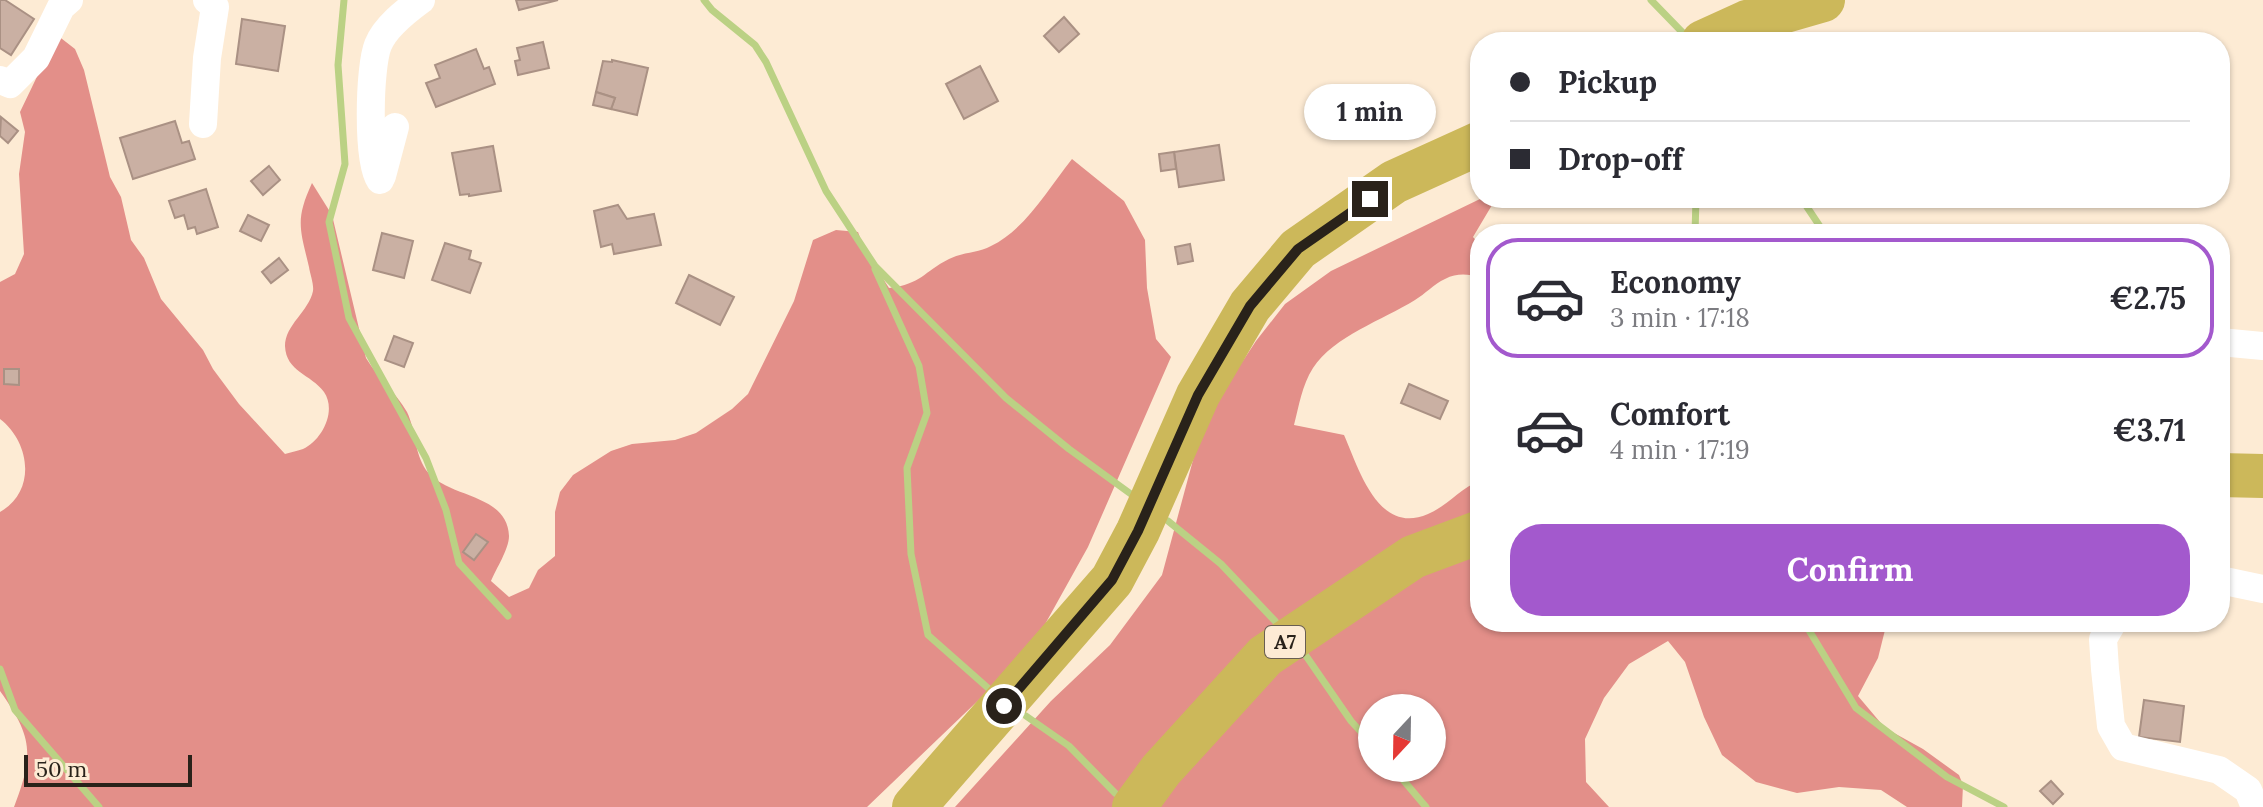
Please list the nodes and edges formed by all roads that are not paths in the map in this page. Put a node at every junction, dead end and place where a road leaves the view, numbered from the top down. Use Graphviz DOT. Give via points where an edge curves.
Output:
graph roads {
  1 [pos="69,0"];
  2 [pos="207,0"];
  3 [pos="421,0"];
  4 [pos="1823,0"];
  5 [pos="1725,32"];
  6 [pos="0,80"];
  7 [pos="203,124"];
  8 [pos="395,127"];
  9 [pos="1470,148"];
  10 [pos="2230,343"];
  11 [pos="2263,346"];
  12 [pos="2230,475"];
  13 [pos="2263,476"];
  14 [pos="1470,536"];
  15 [pos="2230,582"];
  16 [pos="2263,589"];
  17 [pos="2107,632"];
  18 [pos="914,807"];
  19 [pos="1134,807"];
  20 [pos="2255,807"];
  1 -- 6 [label="street" via="36,58 10,84"];
  2 -- 7 [label="street" via="215,7"];
  3 -- 8 [label="street" via="377,46 371,152 380,180"];
  4 -- 5 [label="highway"];
  9 -- 18 [label="highway" via="1394,182 1298,249 1250,306 1198,395 1112,580"];
  10 -- 11 [label="street"];
  12 -- 13 [label="highway"];
  14 -- 19 [label="highway, A7" via="1413,557 1265,656"];
  15 -- 16 [label="street"];
  17 -- 20 [label="street" via="2103,639 2111,726 2123,747 2219,770 2248,790"];
}
